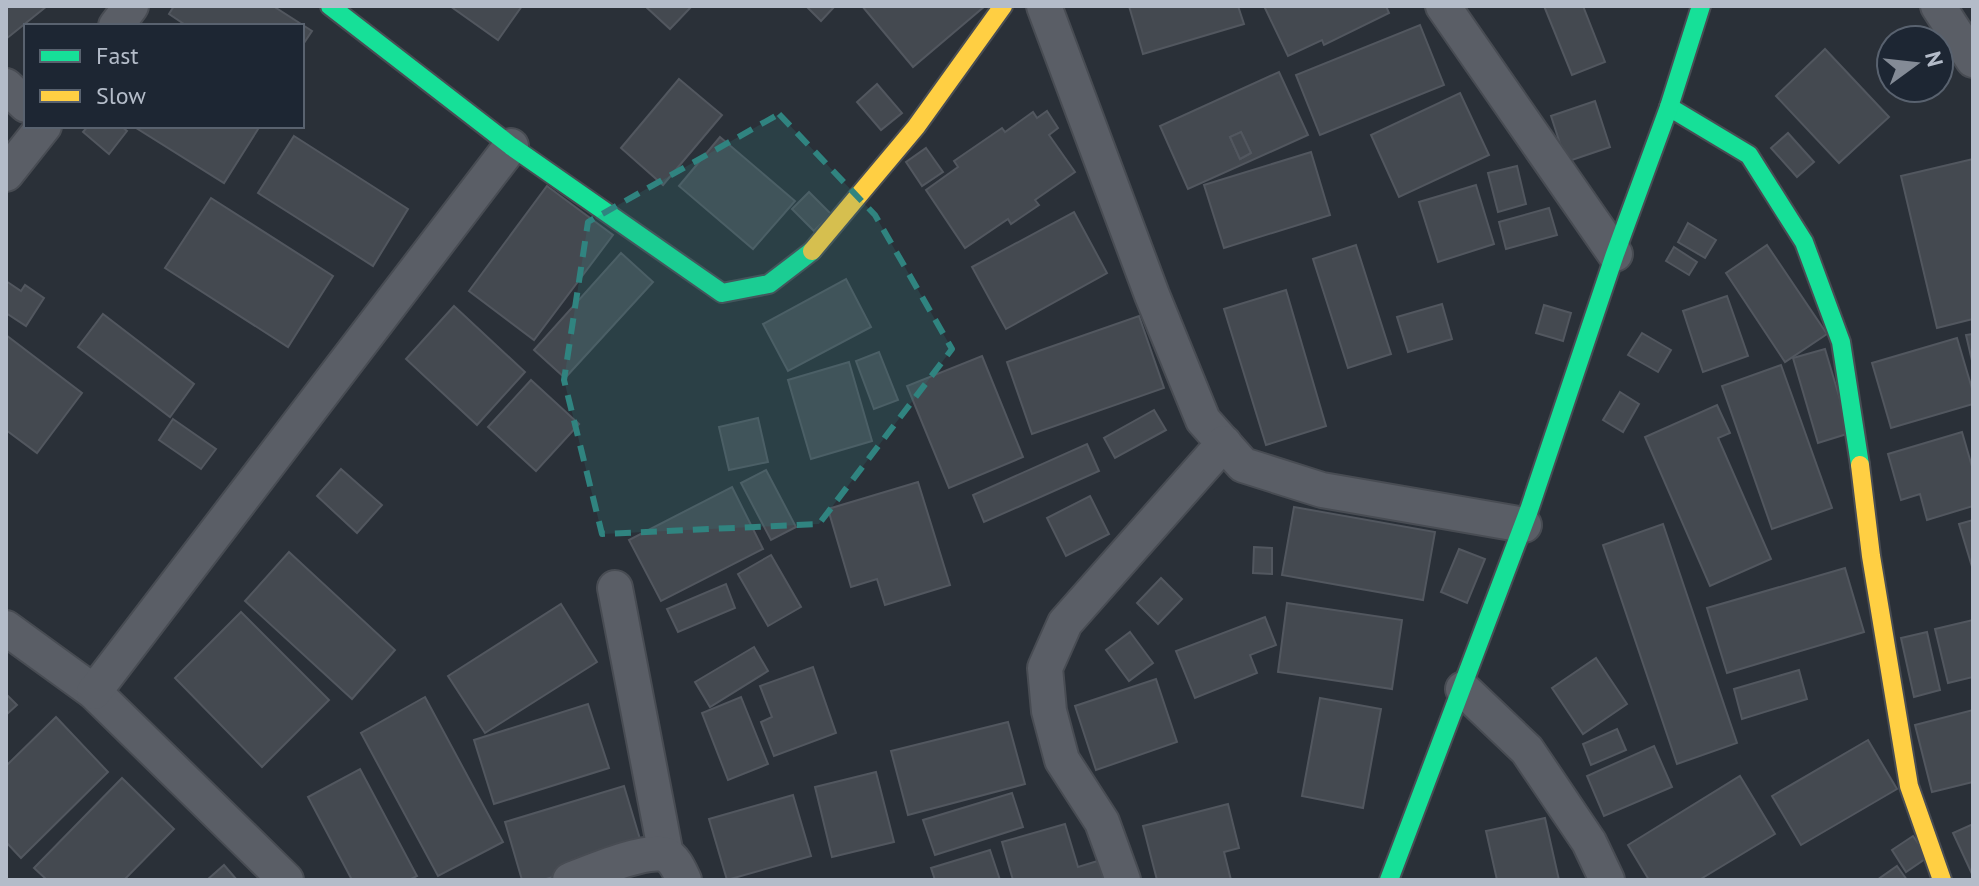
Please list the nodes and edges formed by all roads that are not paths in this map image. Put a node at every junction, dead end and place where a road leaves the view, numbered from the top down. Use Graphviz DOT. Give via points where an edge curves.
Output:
graph roads {
  1 [pos="131,6"];
  2 [pos="330,6"];
  3 [pos="1003,6"];
  4 [pos="1044,6"];
  5 [pos="1443,6"];
  6 [pos="1701,6"];
  7 [pos="1938,6"];
  8 [pos="118,24"];
  9 [pos="1973,60"];
  10 [pos="6,86"];
  11 [pos="24,103"];
  12 [pos="1669,107"];
  13 [pos="42,128"];
  14 [pos="511,146"];
  15 [pos="6,174"];
  16 [pos="1615,254"];
  17 [pos="1224,443"];
  18 [pos="1524,525"];
  19 [pos="615,588"];
  20 [pos="6,628"];
  21 [pos="1463,689"];
  22 [pos="94,692"];
  23 [pos="675,867"];
  24 [pos="286,880"];
  25 [pos="570,880"];
  26 [pos="1123,880"];
  27 [pos="1389,880"];
  28 [pos="1607,880"];
  29 [pos="1942,880"];
  1 -- 8 [label="street"];
  2 -- 14 [label="street"];
  3 -- 14 [label="street" via="855,203 806,258 769,284 722,293"];
  4 -- 17 [label="street" via="1203,420"];
  5 -- 16 [label="street"];
  6 -- 12 [label="street"];
  7 -- 9 [label="street"];
  10 -- 11 [label="street"];
  12 -- 16 [label="street"];
  12 -- 29 [label="street" via="1749,155 1804,242 1841,342 1909,786"];
  13 -- 15 [label="street"];
  14 -- 22 [label="street"];
  16 -- 18 [label="street"];
  17 -- 18 [label="street" via="1243,465 1322,490"];
  17 -- 26 [label="street" via="1065,623 1045,668 1062,760 1102,822"];
  18 -- 21 [label="street"];
  19 -- 23 [label="street"];
  20 -- 22 [label="street"];
  21 -- 27 [label="street"];
  21 -- 28 [label="street" via="1527,750 1589,842"];
  22 -- 24 [label="street"];
  23 -- 25 [label="street" via="653,854"];
}
